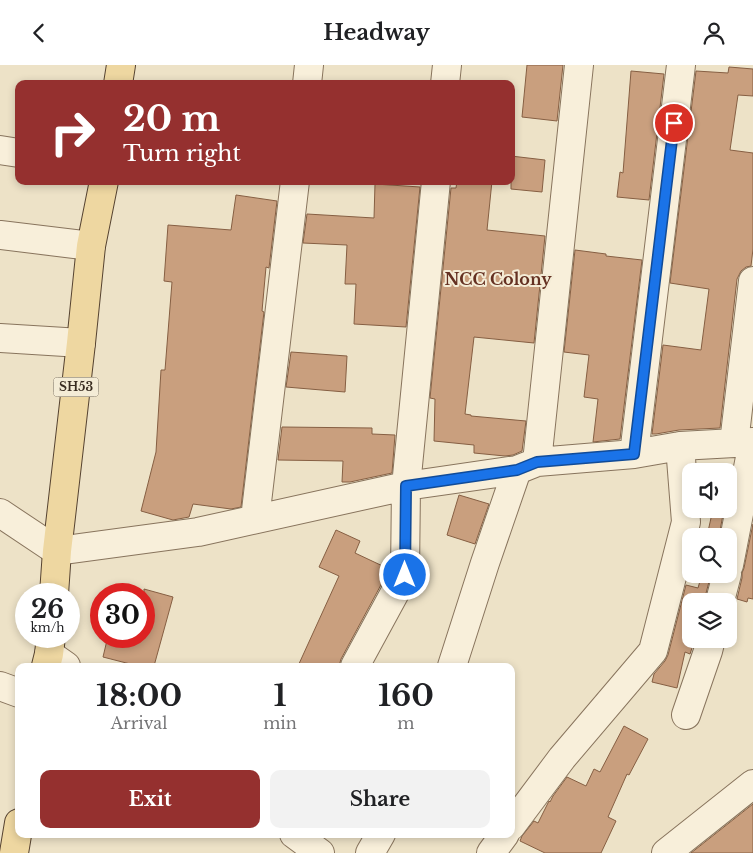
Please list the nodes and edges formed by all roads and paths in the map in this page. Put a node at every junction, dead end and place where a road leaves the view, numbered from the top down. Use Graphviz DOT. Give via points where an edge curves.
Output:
graph roads {
  1 [pos="121,65"];
  2 [pos="309,65"];
  3 [pos="447,65"];
  4 [pos="579,65"];
  5 [pos="681,65"];
  6 [pos="119,80"];
  7 [pos="307,80"];
  8 [pos="445,80"];
  9 [pos="0,150"];
  10 [pos="15,152"];
  11 [pos="103,185"];
  12 [pos="295,185"];
  13 [pos="436,185"];
  14 [pos="0,235"];
  15 [pos="92,247"];
  16 [pos="753,281"];
  17 [pos="0,338"];
  18 [pos="81,343"];
  19 [pos="747,442"];
  20 [pos="680,446"];
  21 [pos="634,454"];
  22 [pos="527,466"];
  23 [pos="406,486"];
  24 [pos="0,513"];
  25 [pos="255,519"];
  26 [pos="734,528"];
  27 [pos="57,551"];
  28 [pos="55,583"];
  29 [pos="709,648"];
  30 [pos="357,663"];
  31 [pos="453,663"];
  32 [pos="0,685"];
  33 [pos="15,691"];
  34 [pos="686,715"];
  35 [pos="753,784"];
  36 [pos="515,821"];
  37 [pos="16,838"];
  38 [pos="299,838"];
  39 [pos="379,838"];
  40 [pos="502,838"];
  41 [pos="14,853"];
  42 [pos="320,853"];
  43 [pos="370,853"];
  44 [pos="491,853"];
  45 [pos="666,853"];
  1 -- 6 [label="main road"];
  2 -- 7 [label="street"];
  3 -- 8 [label="street"];
  4 -- 22 [label="street"];
  5 -- 21 [label="street"];
  9 -- 10 [label="street"];
  11 -- 15 [label="main road, SH53"];
  12 -- 25 [label="street"];
  13 -- 23 [label="street"];
  14 -- 15 [label="street"];
  15 -- 18 [label="main road, SH53"];
  16 -- 19 [label="street"];
  17 -- 18 [label="street"];
  18 -- 27 [label="main road, SH53"];
  19 -- 20 [label="street"];
  19 -- 26 [label="street"];
  20 -- 21 [label="street"];
  20 -- 36 [label="street" via="686,522 653,651 562,758"];
  21 -- 22 [label="street"];
  22 -- 23 [label="street"];
  22 -- 31 [label="street" via="485,563"];
  23 -- 25 [label="street"];
  23 -- 30 [label="street" via="405,575"];
  24 -- 27 [label="street"];
  25 -- 27 [label="street" via="198,532"];
  27 -- 28 [label="main road, SH53"];
  29 -- 34 [label="street"];
  32 -- 33 [label="street"];
  35 -- 45 [label="street"];
  37 -- 41 [label="main road"];
  38 -- 42 [label="street"];
  39 -- 43 [label="street"];
  40 -- 44 [label="street"];
}
